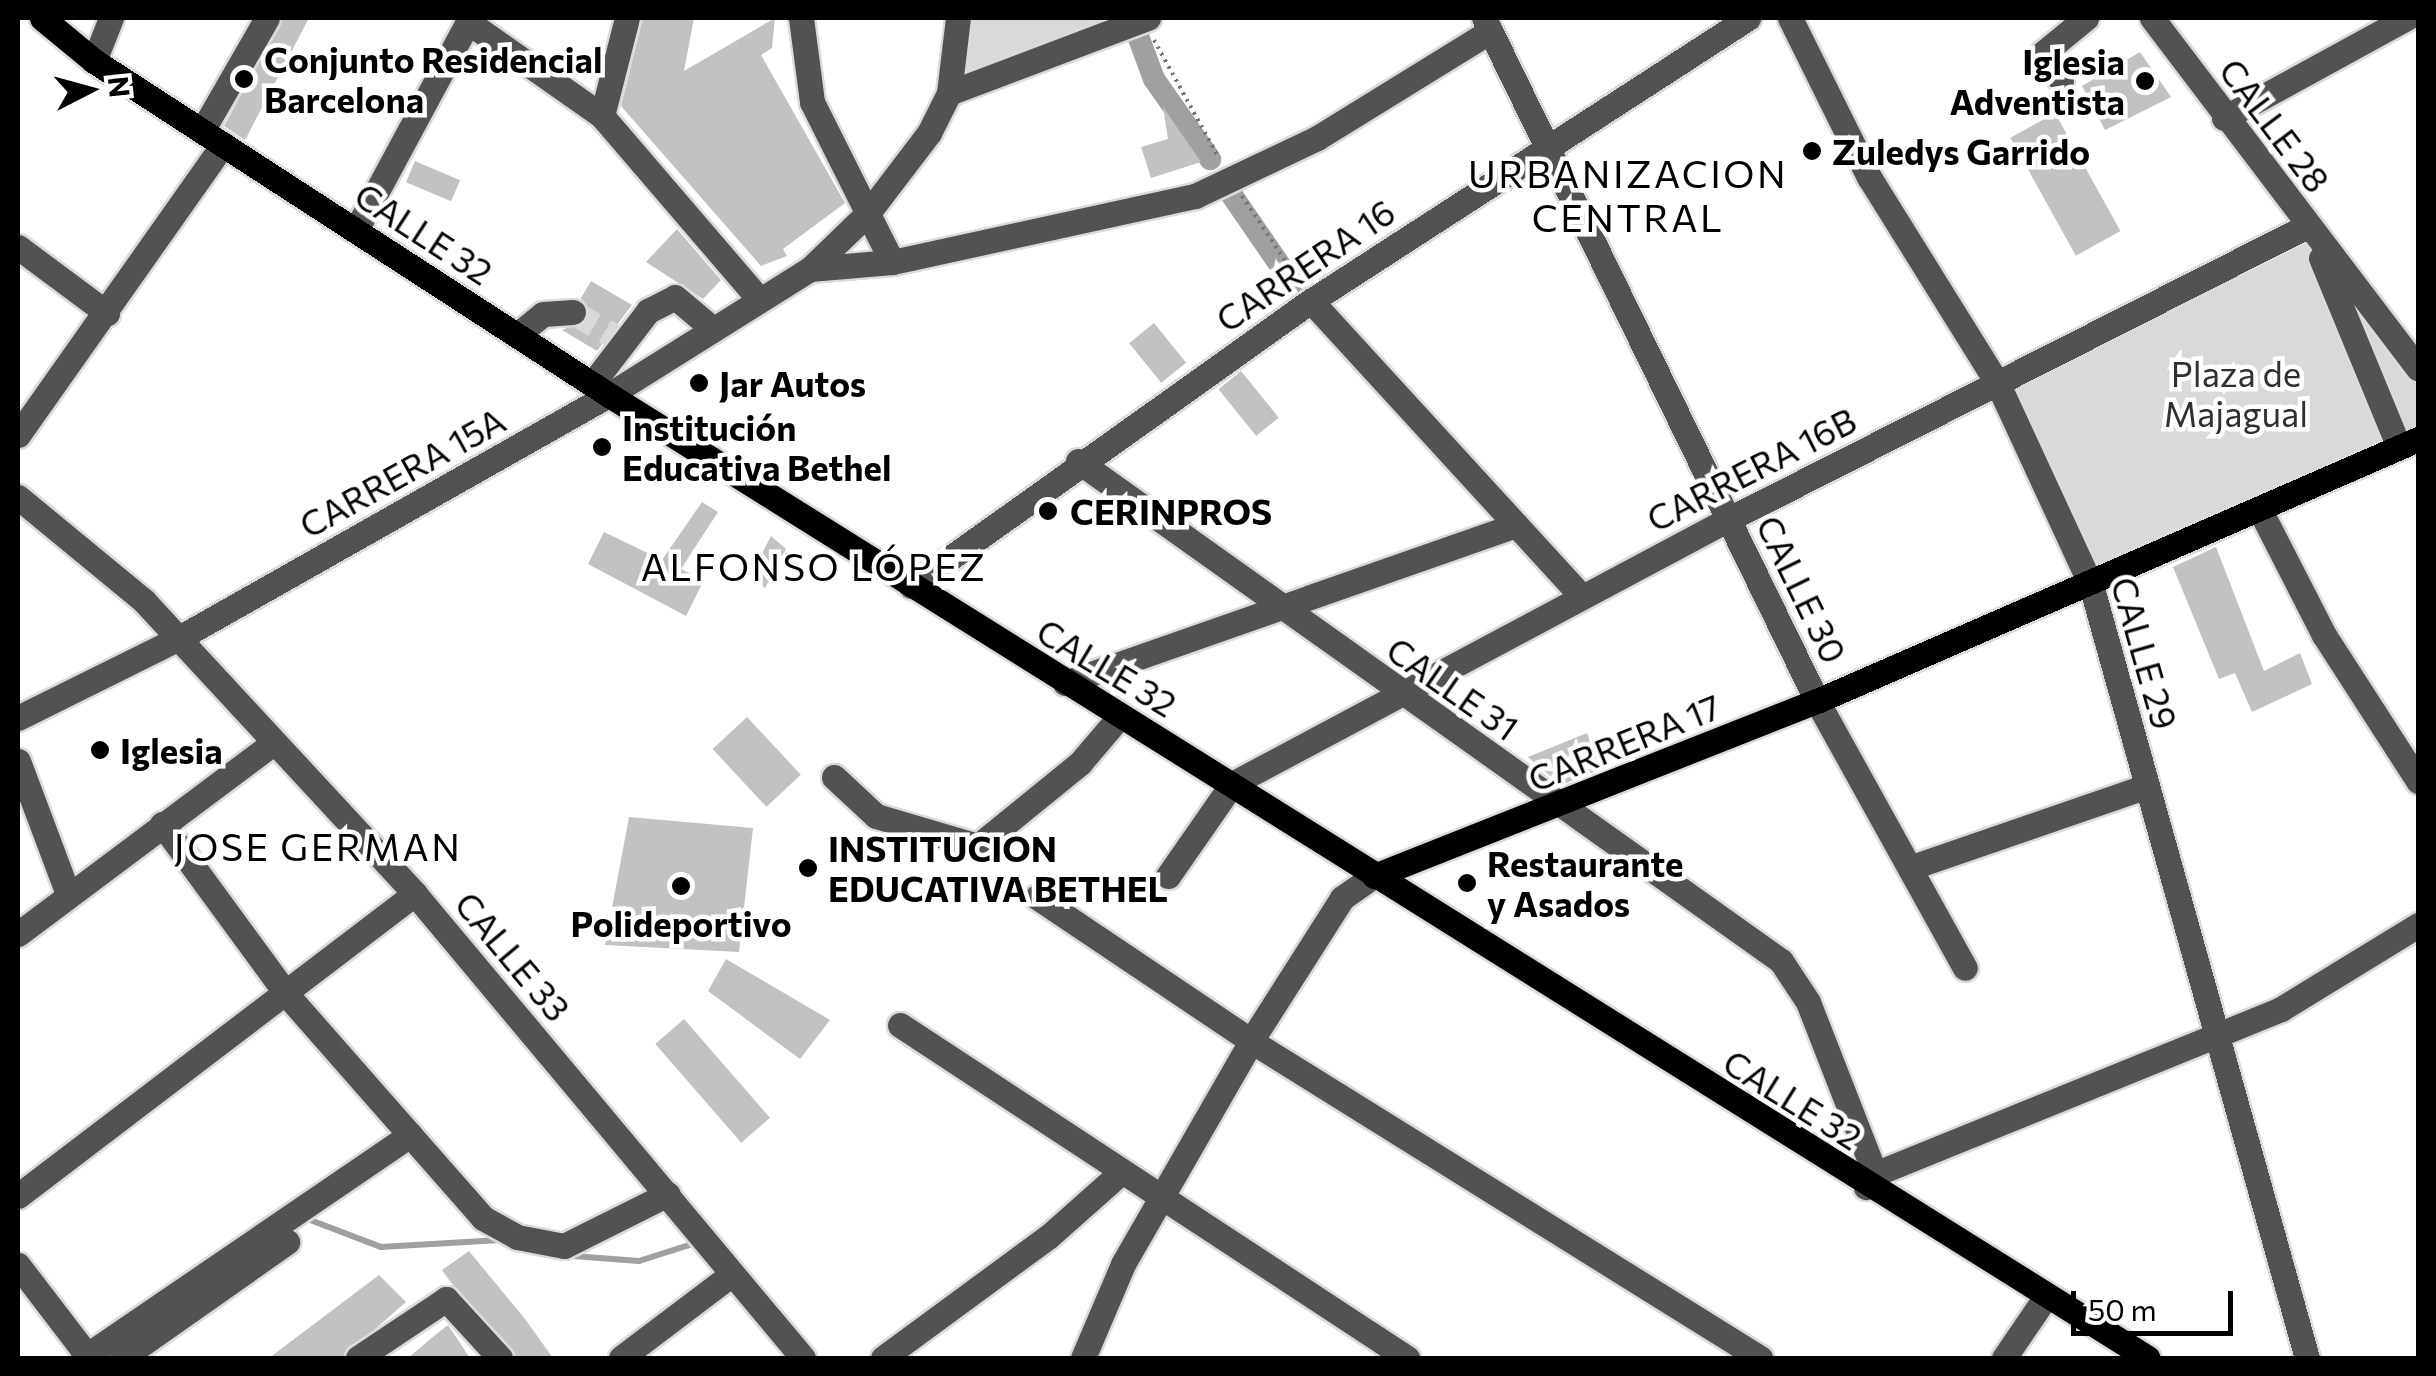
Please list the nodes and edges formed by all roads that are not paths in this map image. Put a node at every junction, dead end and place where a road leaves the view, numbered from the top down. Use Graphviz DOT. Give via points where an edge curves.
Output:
graph roads {
  1 [pos="42,18"];
  2 [pos="110,18"];
  3 [pos="267,18"];
  4 [pos="627,18"];
  5 [pos="801,18"];
  6 [pos="958,18"];
  7 [pos="1148,18"];
  8 [pos="1748,18"];
  9 [pos="1790,18"];
  10 [pos="2086,18"];
  11 [pos="2152,18"];
  12 [pos="2407,18"];
  13 [pos="469,20"];
  14 [pos="1487,24"];
  15 [pos="94,61"];
  16 [pos="2061,80"];
  17 [pos="949,93"];
  18 [pos="602,116"];
  19 [pos="2224,118"];
  20 [pos="212,138"];
  21 [pos="1551,145"];
  22 [pos="868,213"];
  23 [pos="2307,226"];
  24 [pos="356,230"];
  25 [pos="18,246"];
  26 [pos="892,262"];
  27 [pos="810,269"];
  28 [pos="759,300"];
  29 [pos="1311,301"];
  30 [pos="573,312"];
  31 [pos="107,313"];
  32 [pos="713,328"];
  33 [pos="518,335"];
  34 [pos="620,342"];
  35 [pos="2418,368"];
  36 [pos="646,371"];
  37 [pos="1998,384"];
  38 [pos="600,390"];
  39 [pos="18,435"];
  40 [pos="2409,443"];
  41 [pos="1078,462"];
  42 [pos="18,497"];
  43 [pos="2260,510"];
  44 [pos="1729,519"];
  45 [pos="1516,525"];
  46 [pos="2091,585"];
  47 [pos="910,586"];
  48 [pos="1581,596"];
  49 [pos="1278,607"];
  50 [pos="179,638"];
  51 [pos="1065,684"];
  52 [pos="1402,695"];
  53 [pos="1817,700"];
  54 [pos="1120,716"];
  55 [pos="18,718"];
  56 [pos="272,744"];
  57 [pos="18,761"];
  58 [pos="834,777"];
  59 [pos="2418,781"];
  60 [pos="1232,784"];
  61 [pos="2146,786"];
  62 [pos="1560,807"];
  63 [pos="162,824"];
  64 [pos="1915,866"];
  65 [pos="1168,876"];
  66 [pos="1374,876"];
  67 [pos="68,894"];
  68 [pos="415,894"];
  69 [pos="1037,897"];
  70 [pos="2418,925"];
  71 [pos="18,934"];
  72 [pos="1964,968"];
  73 [pos="288,996"];
  74 [pos="900,1025"];
  75 [pos="2217,1038"];
  76 [pos="1251,1042"];
  77 [pos="410,1135"];
  78 [pos="1120,1173"];
  79 [pos="1871,1180"];
  80 [pos="668,1194"];
  81 [pos="18,1196"];
  82 [pos="1160,1197"];
  83 [pos="287,1242"];
  84 [pos="18,1264"];
  85 [pos="732,1274"];
  86 [pos="2045,1298"];
  87 [pos="86,1358"];
  88 [pos="122,1358"];
  89 [pos="358,1358"];
  90 [pos="500,1358"];
  91 [pos="620,1358"];
  92 [pos="802,1358"];
  93 [pos="882,1358"];
  94 [pos="1083,1358"];
  95 [pos="1407,1358"];
  96 [pos="1760,1358"];
  97 [pos="2004,1358"];
  98 [pos="2148,1358"];
  99 [pos="2307,1358"];
  1 -- 15 [label="main road, CALLE 32"];
  2 -- 15 [label="street"];
  3 -- 20 [label="street"];
  4 -- 18 [label="street"];
  5 -- 22 [label="street" via="812,102"];
  6 -- 17 [label="street"];
  7 -- 17 [label="street"];
  8 -- 21 [label="street, CARRERA 16"];
  9 -- 37 [label="street, CALLE 29" via="1869,177"];
  10 -- 16 [label="street" via="2042,54"];
  11 -- 19 [label="street, CALLE 28"];
  12 -- 19 [label="street"];
  13 -- 18 [label="street"];
  13 -- 24 [label="street"];
  14 -- 21 [label="street, CALLE 30"];
  14 -- 26 [label="street, CARRERA 15A" via="1317,138 1195,196"];
  15 -- 20 [label="main road, CALLE 32"];
  17 -- 22 [label="street, CARRERA 15A"];
  18 -- 28 [label="street"];
  19 -- 23 [label="street, CALLE 28"];
  20 -- 24 [label="main road, CALLE 32"];
  20 -- 31 [label="street"];
  21 -- 29 [label="street, CARRERA 16"];
  21 -- 44 [label="street, CALLE 30"];
  22 -- 26 [label="street"];
  22 -- 27 [label="street, CARRERA 15A"];
  23 -- 35 [label="street, CALLE 28"];
  23 -- 37 [label="street, CARRERA 16B"];
  23 -- 40 [label="street, CALLE 28"];
  24 -- 33 [label="main road, CALLE 32"];
  25 -- 31 [label="street"];
  26 -- 27 [label="street, CARRERA 15A"];
  27 -- 28 [label="street, CARRERA 15A"];
  28 -- 32 [label="street, CARRERA 15A"];
  29 -- 41 [label="street, CARRERA 16"];
  29 -- 45 [label="street"];
  30 -- 33 [label="street" via="543,314"];
  31 -- 39 [label="street"];
  32 -- 34 [label="street" via="675,297 648,311"];
  32 -- 36 [label="street, CARRERA 15A"];
  33 -- 38 [label="main road, CALLE 32"];
  34 -- 36 [label="street"];
  34 -- 38 [label="street"];
  36 -- 38 [label="street, CARRERA 15A"];
  37 -- 44 [label="street, CARRERA 16B"];
  37 -- 46 [label="street, CALLE 29"];
  38 -- 47 [label="main road, CALLE 32"];
  38 -- 50 [label="street, CARRERA 15A"];
  40 -- 43 [label="main road, CARRERA 17"];
  41 -- 47 [label="street, CARRERA 16"];
  41 -- 49 [label="street, CALLE 31"];
  42 -- 50 [label="street, CALLE 33"];
  43 -- 46 [label="main road, CARRERA 17"];
  43 -- 59 [label="street" via="2324,635"];
  44 -- 48 [label="street, CARRERA 16B"];
  44 -- 53 [label="street, CALLE 30"];
  45 -- 48 [label="street"];
  45 -- 49 [label="street"];
  46 -- 53 [label="main road, CARRERA 17"];
  46 -- 61 [label="street, CALLE 29"];
  47 -- 51 [label="main road, CALLE 32"];
  48 -- 52 [label="street, CARRERA 16B"];
  49 -- 51 [label="street"];
  49 -- 52 [label="street, CALLE 31"];
  50 -- 55 [label="street, CARRERA 15A"];
  50 -- 56 [label="street, CALLE 33"];
  51 -- 54 [label="main road, CALLE 32"];
  52 -- 60 [label="street, CARRERA 16B"];
  52 -- 62 [label="street, CALLE 31"];
  53 -- 62 [label="main road, CARRERA 17"];
  53 -- 64 [label="street, CALLE 30"];
  54 -- 58 [label="street" via="1080,763 978,846 876,816"];
  54 -- 60 [label="main road, CALLE 32"];
  56 -- 63 [label="street"];
  56 -- 68 [label="street, CALLE 33"];
  57 -- 67 [label="street"];
  60 -- 65 [label="street"];
  60 -- 66 [label="main road, CALLE 32"];
  61 -- 64 [label="street"];
  61 -- 75 [label="street, CALLE 29"];
  62 -- 66 [label="main road, CARRERA 17"];
  62 -- 79 [label="street, CALLE 31" via="1781,961 1808,1002"];
  63 -- 67 [label="street"];
  63 -- 73 [label="street"];
  64 -- 72 [label="street, CALLE 30"];
  66 -- 76 [label="street, CARRERA 17" via="1342,898"];
  66 -- 79 [label="main road, CALLE 32"];
  67 -- 71 [label="street"];
  68 -- 73 [label="street"];
  68 -- 80 [label="street, CALLE 33"];
  69 -- 76 [label="street"];
  70 -- 75 [label="street" via="2281,1009"];
  73 -- 77 [label="street"];
  73 -- 81 [label="street"];
  74 -- 78 [label="street"];
  75 -- 79 [label="street"];
  75 -- 99 [label="street, CALLE 29"];
  76 -- 82 [label="street, CARRERA 17"];
  76 -- 96 [label="street"];
  77 -- 80 [label="street" via="483,1218 517,1237 564,1246"];
  77 -- 87 [label="street"];
  78 -- 82 [label="street"];
  78 -- 93 [label="street" via="1048,1237"];
  79 -- 86 [label="main road, CALLE 32"];
  80 -- 85 [label="street, CALLE 33"];
  82 -- 94 [label="street, CARRERA 17"];
  82 -- 95 [label="street"];
  83 -- 88 [label="street"];
  84 -- 87 [label="street"];
  85 -- 91 [label="street"];
  85 -- 92 [label="street, CALLE 33"];
  86 -- 97 [label="street"];
  86 -- 98 [label="main road, CALLE 32"];
  89 -- 90 [label="street" via="446,1299"];
}
